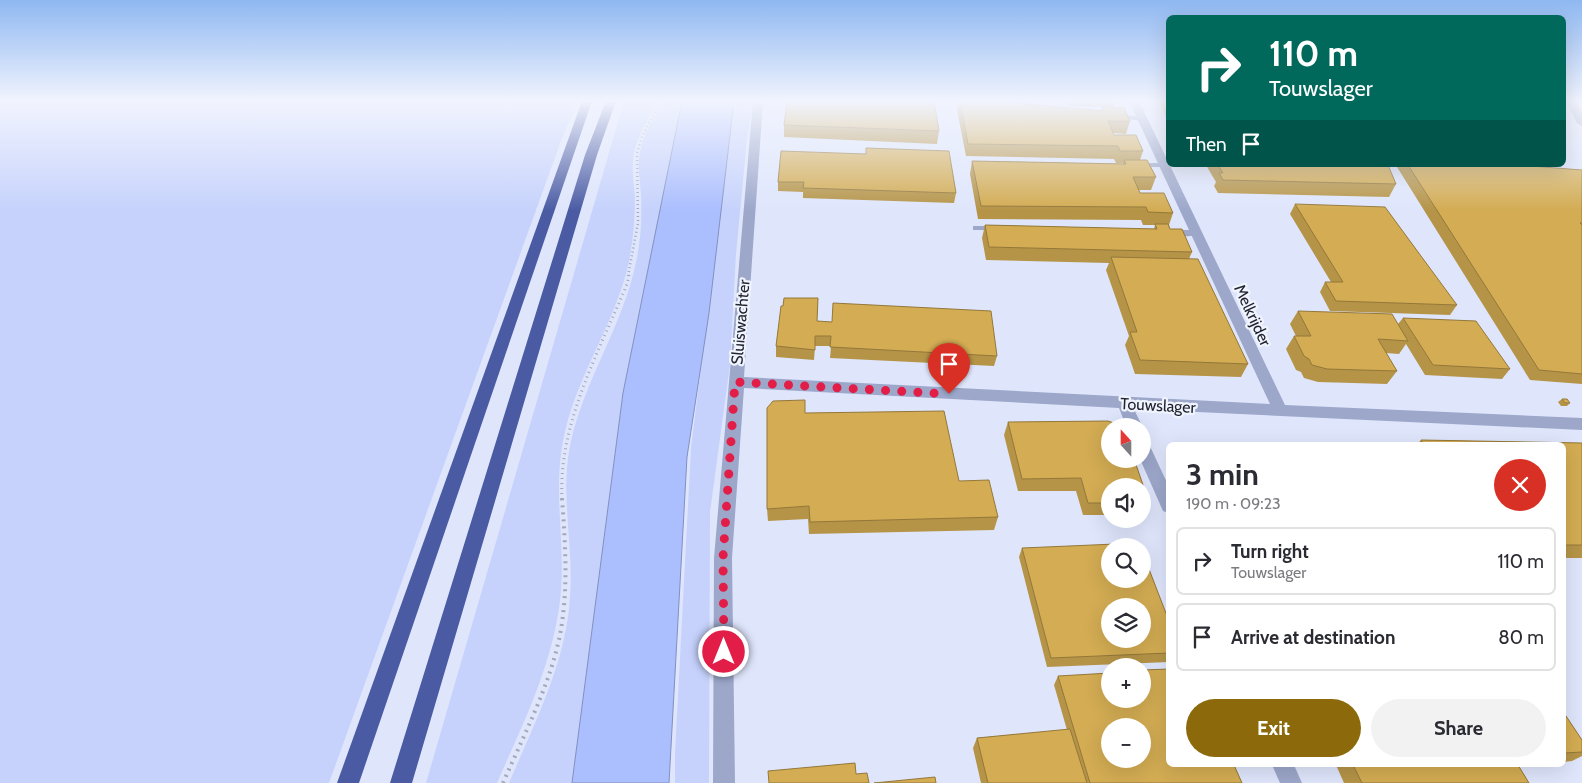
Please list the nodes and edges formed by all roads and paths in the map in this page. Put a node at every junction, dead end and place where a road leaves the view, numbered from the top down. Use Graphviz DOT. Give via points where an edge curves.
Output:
graph roads {
  1 [pos="574,138"];
  2 [pos="597,138"];
  3 [pos="642,138"];
  4 [pos="755,138"];
  5 [pos="1151,138"];
  6 [pos="1126,165"];
  7 [pos="1165,165"];
  8 [pos="976,228"];
  9 [pos="1005,229"];
  10 [pos="1159,232"];
  11 [pos="1197,233"];
  12 [pos="735,382"];
  13 [pos="1124,404"];
  14 [pos="1280,410"];
  15 [pos="1130,418"];
  16 [pos="1582,424"];
  17 [pos="1151,466"];
  18 [pos="1166,499"];
  19 [pos="1284,767"];
  20 [pos="348,783"];
  21 [pos="401,783"];
  22 [pos="503,783"];
  23 [pos="724,783"];
  24 [pos="1292,783"];
  1 -- 20 [label="highway"];
  2 -- 21 [label="highway"];
  3 -- 22 [label="path" via="637,152 638,223 628,284 576,410 566,450 562,492 567,576 560,634 547,679"];
  4 -- 12 [label="street, Sluiswachter"];
  5 -- 7 [label="street, Melkrijder"];
  6 -- 7 [label="lane"];
  7 -- 11 [label="street, Melkrijder"];
  8 -- 9 [label="lane"];
  10 -- 11 [label="lane"];
  11 -- 14 [label="street, Melkrijder"];
  12 -- 13 [label="street, Touwslager"];
  12 -- 23 [label="street, Sluiswachter" via="723,558"];
  13 -- 14 [label="street, Touwslager"];
  13 -- 15 [label="street"];
  14 -- 16 [label="street, Touwslager"];
  17 -- 18 [label="street"];
  19 -- 24 [label="street"];
}
